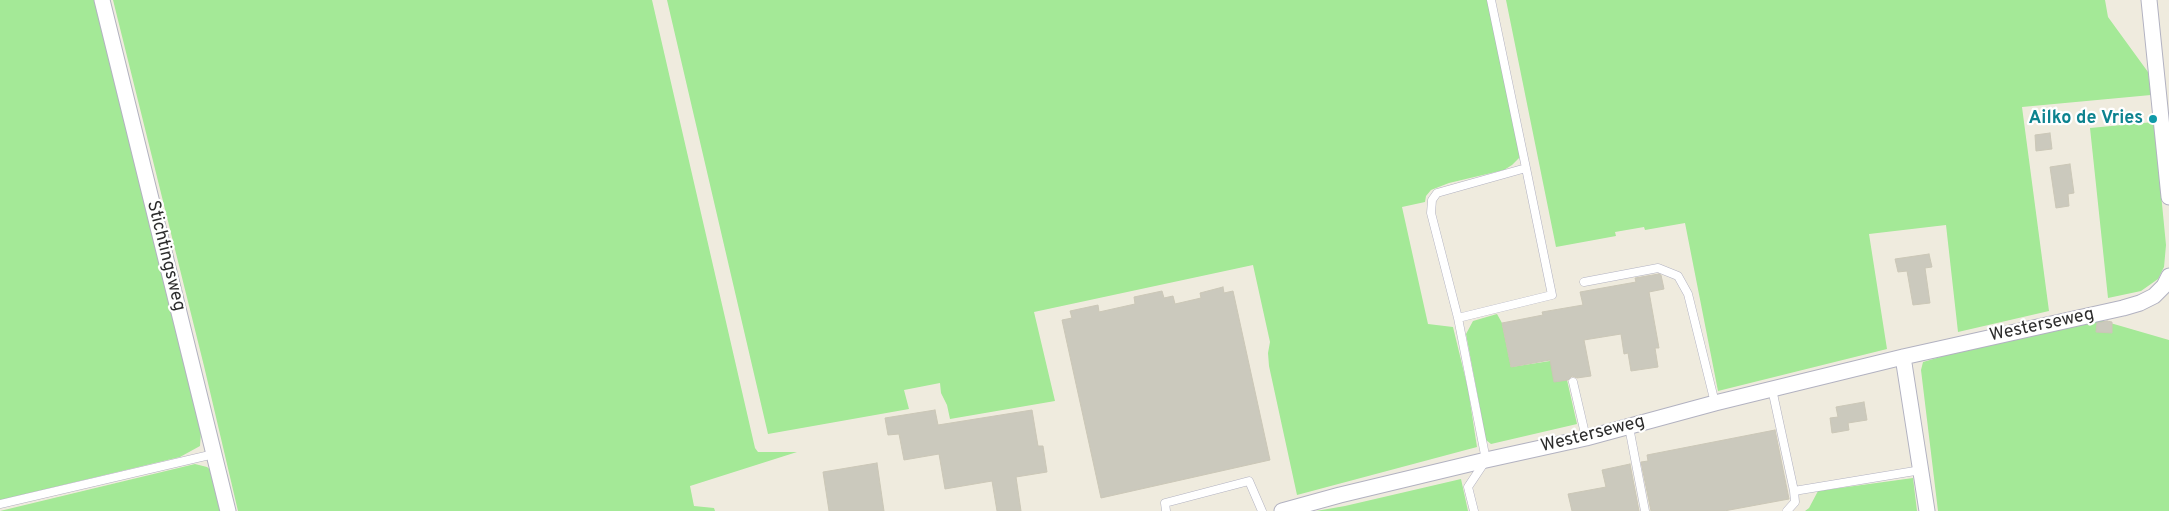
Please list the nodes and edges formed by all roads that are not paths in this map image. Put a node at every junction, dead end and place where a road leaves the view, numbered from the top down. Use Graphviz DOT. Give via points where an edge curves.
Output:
graph roads {
  1 [pos="102,0"];
  2 [pos="1491,0"];
  3 [pos="2149,0"];
  4 [pos="1526,168"];
  5 [pos="2169,197"];
  6 [pos="2169,276"];
  7 [pos="1584,282"];
  8 [pos="1458,318"];
  9 [pos="1903,357"];
  10 [pos="1573,382"];
  11 [pos="1772,389"];
  12 [pos="1715,403"];
  13 [pos="1629,427"];
  14 [pos="1586,438"];
  15 [pos="214,454"];
  16 [pos="1486,460"];
  17 [pos="1921,470"];
  18 [pos="1794,491"];
  19 [pos="0,504"];
  20 [pos="228,511"];
  21 [pos="1166,511"];
  22 [pos="1262,511"];
  23 [pos="1282,511"];
  24 [pos="1474,511"];
  25 [pos="1645,511"];
  26 [pos="1787,511"];
  27 [pos="1927,511"];
  1 -- 15 [label="street, Stichtingsweg"];
  2 -- 4 [label="lane"];
  3 -- 5 [label="street"];
  4 -- 8 [label="lane" via="1437,193 1432,200 1431,213"];
  4 -- 8 [label="lane" via="1552,295"];
  6 -- 9 [label="street, Westerseweg" via="2154,296 2140,303"];
  7 -- 12 [label="lane" via="1658,268 1678,276 1688,294"];
  8 -- 16 [label="lane"];
  9 -- 11 [label="street, Westerseweg"];
  9 -- 17 [label="street"];
  10 -- 14 [label="lane"];
  11 -- 12 [label="street, Westerseweg"];
  11 -- 18 [label="lane"];
  12 -- 13 [label="street, Westerseweg"];
  13 -- 14 [label="street, Westerseweg"];
  13 -- 25 [label="lane"];
  14 -- 16 [label="street, Westerseweg"];
  15 -- 19 [label="lane"];
  15 -- 20 [label="street, Stichtingsweg"];
  16 -- 23 [label="street, Westerseweg"];
  16 -- 24 [label="lane" via="1468,487"];
  17 -- 18 [label="lane"];
  17 -- 27 [label="street"];
  18 -- 26 [label="lane" via="1795,502"];
  21 -- 22 [label="lane" via="1165,503 1249,481"];
}
